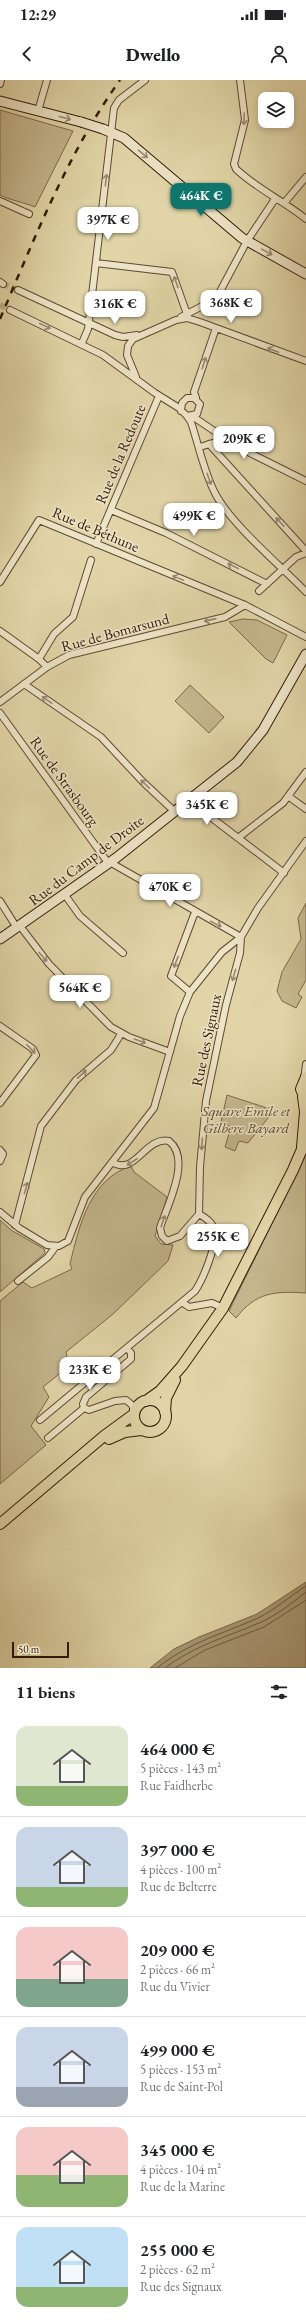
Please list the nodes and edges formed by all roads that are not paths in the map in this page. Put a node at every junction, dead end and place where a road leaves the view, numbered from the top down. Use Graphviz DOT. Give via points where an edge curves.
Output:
graph roads {
  1 [pos="1,80"];
  2 [pos="47,80"];
  3 [pos="145,80"];
  4 [pos="240,80"];
  5 [pos="0,84"];
  6 [pos="0,101"];
  7 [pos="38,111"];
  8 [pos="107,130"];
  9 [pos="306,177"];
  10 [pos="275,199"];
  11 [pos="0,201"];
  12 [pos="285,202"];
  13 [pos="29,214"];
  14 [pos="306,219"];
  15 [pos="247,241"];
  16 [pos="96,263"];
  17 [pos="306,274"];
  18 [pos="18,290"];
  19 [pos="10,310"];
  20 [pos="188,316"];
  21 [pos="89,323"];
  22 [pos="216,328"];
  23 [pos="140,334"];
  24 [pos="82,343"];
  25 [pos="306,361"];
  26 [pos="138,380"];
  27 [pos="158,396"];
  28 [pos="196,398"];
  29 [pos="182,411"];
  30 [pos="190,416"];
  31 [pos="209,444"];
  32 [pos="200,447"];
  33 [pos="238,447"];
  34 [pos="306,481"];
  35 [pos="111,510"];
  36 [pos="96,544"];
  37 [pos="306,552"];
  38 [pos="91,560"];
  39 [pos="283,569"];
  40 [pos="0,582"];
  41 [pos="267,584"];
  42 [pos="259,591"];
  43 [pos="306,592"];
  44 [pos="245,605"];
  45 [pos="0,631"];
  46 [pos="306,637"];
  47 [pos="306,654"];
  48 [pos="39,659"];
  49 [pos="47,667"];
  50 [pos="24,684"];
  51 [pos="2,698"];
  52 [pos="0,713"];
  53 [pos="306,772"];
  54 [pos="194,795"];
  55 [pos="288,796"];
  56 [pos="306,809"];
  57 [pos="174,811"];
  58 [pos="238,838"];
  59 [pos="306,841"];
  60 [pos="109,863"];
  61 [pos="284,873"];
  62 [pos="64,895"];
  63 [pos="0,901"];
  64 [pos="195,912"];
  65 [pos="18,927"];
  66 [pos="241,937"];
  67 [pos="0,939"];
  68 [pos="123,953"];
  69 [pos="190,992"];
  70 [pos="0,1026"];
  71 [pos="121,1034"];
  72 [pos="170,1052"];
  73 [pos="306,1064"];
  74 [pos="305,1079"];
  75 [pos="305,1099"];
  76 [pos="0,1103"];
  77 [pos="306,1140"];
  78 [pos="0,1150"];
  79 [pos="301,1153"];
  80 [pos="0,1161"];
  81 [pos="112,1162"];
  82 [pos="0,1212"];
  83 [pos="200,1214"];
  84 [pos="15,1225"];
  85 [pos="56,1246"];
  86 [pos="18,1281"];
  87 [pos="183,1302"];
  88 [pos="223,1308"];
  89 [pos="127,1348"];
  90 [pos="182,1366"];
  91 [pos="146,1401"];
  92 [pos="84,1408"];
  93 [pos="134,1412"];
  94 [pos="165,1412"];
  95 [pos="40,1420"];
  96 [pos="141,1430"];
  97 [pos="48,1438"];
  98 [pos="90,1450"];
  99 [pos="0,1524"];
  1 -- 5 [label="street"];
  2 -- 7 [label="street"];
  3 -- 8 [label="street" via="116,103"];
  4 -- 10 [label="street, one-way" via="245,120 235,167"];
  6 -- 7 [label="street"];
  7 -- 8 [label="street, one-way, bridge"];
  8 -- 15 [label="street, one-way" via="124,138"];
  16 -- 8 [label="street, one-way"];
  9 -- 12 [label="street"];
  10 -- 12 [label="street"];
  10 -- 15 [label="street"];
  11 -- 13 [label="street"];
  12 -- 14 [label="street"];
  15 -- 17 [label="street, one-way"];
  15 -- 20 [label="street" via="216,299"];
  20 -- 16 [label="street, one-way" via="172,272"];
  16 -- 21 [label="street"];
  18 -- 21 [label="street"];
  19 -- 24 [label="street, one-way"];
  20 -- 22 [label="street"];
  20 -- 23 [label="street"];
  21 -- 23 [label="street" via="121,337"];
  21 -- 24 [label="street"];
  25 -- 22 [label="street, one-way"];
  28 -- 22 [label="street, one-way" via="194,392"];
  23 -- 26 [label="street" via="130,342 127,349 129,362"];
  24 -- 26 [label="street"];
  26 -- 27 [label="street"];
  27 -- 29 [label="street"];
  27 -- 35 [label="street, Rue de la Redoute"];
  28 -- 29 [label="street" via="184,400 181,405"];
  28 -- 30 [label="street" via="200,408 197,414"];
  29 -- 30 [label="street"];
  30 -- 32 [label="street"];
  30 -- 33 [label="street"];
  31 -- 32 [label="street"];
  31 -- 33 [label="street" via="222,441"];
  37 -- 31 [label="street, one-way"];
  32 -- 39 [label="street, one-way" via="211,484 219,500 237,523"];
  33 -- 34 [label="street"];
  35 -- 36 [label="street, Rue de la Redoute"];
  41 -- 35 [label="street, one-way" via="166,533"];
  36 -- 40 [label="street, Rue de Béthune" via="39,520"];
  44 -- 36 [label="street, Rue de Béthune, one-way"];
  37 -- 39 [label="street"];
  38 -- 48 [label="street" via="73,617 54,634"];
  39 -- 41 [label="street"];
  39 -- 43 [label="street"];
  41 -- 42 [label="street"];
  44 -- 46 [label="street, Rue de Béthune"];
  44 -- 49 [label="street, Rue de Bomarsund, one-way" via="225,617 74,653"];
  45 -- 48 [label="street"];
  47 -- 54 [label="street, Rue du Camp de Droite" via="250,748 229,769"];
  48 -- 49 [label="street"];
  49 -- 50 [label="street, Rue de Bomarsund"];
  50 -- 51 [label="street, Rue de Bomarsund"];
  57 -- 50 [label="street, one-way" via="101,737"];
  52 -- 60 [label="street, Rue de Strasbourg"];
  53 -- 55 [label="street"];
  54 -- 57 [label="street, Rue du Camp de Droite"];
  54 -- 58 [label="street" via="212,818"];
  55 -- 56 [label="street"];
  55 -- 58 [label="street" via="280,806"];
  57 -- 60 [label="street, Rue du Camp de Droite"];
  58 -- 61 [label="street"];
  59 -- 61 [label="street"];
  60 -- 62 [label="street, Rue du Camp de Droite"];
  60 -- 64 [label="street"];
  61 -- 66 [label="street"];
  62 -- 65 [label="street, Rue du Camp de Droite"];
  62 -- 68 [label="street" via="80,916"];
  63 -- 65 [label="street"];
  64 -- 66 [label="street, one-way"];
  64 -- 69 [label="street, one-way" via="189,922 171,976"];
  65 -- 67 [label="street, Rue du Camp de Droite"];
  65 -- 71 [label="street, one-way" via="49,964"];
  66 -- 69 [label="street" via="222,952"];
  66 -- 83 [label="street, Rue des Signaux, one-way" via="240,953 224,1012 206,1101 200,1167"];
  69 -- 72 [label="street"];
  70 -- 76 [label="street, one-way" via="33,1049 36,1055"];
  71 -- 72 [label="street, one-way"];
  84 -- 71 [label="street, one-way" via="41,1126 76,1080 111,1050"];
  72 -- 81 [label="street" via="154,1108"];
  73 -- 74 [label="street"];
  74 -- 75 [label="main road" via="301,1089"];
  75 -- 79 [label="main road"];
  77 -- 79 [label="main road"];
  78 -- 80 [label="street" via="3,1154"];
  79 -- 88 [label="main road"];
  83 -- 81 [label="street, one-way" via="177,1238 167,1241 162,1236 160,1228 178,1173 177,1155 169,1141 156,1142 127,1165 119,1166"];
  81 -- 85 [label="street" via="83,1200 70,1239 63,1245"];
  82 -- 84 [label="street"];
  83 -- 87 [label="street" via="211,1223 214,1237 202,1279 195,1291"];
  84 -- 85 [label="street" via="44,1243"];
  85 -- 86 [label="street" via="48,1257"];
  87 -- 88 [label="street" via="189,1307 212,1303"];
  87 -- 89 [label="street"];
  88 -- 90 [label="main road"];
  89 -- 92 [label="street" via="131,1353 131,1359 84,1400"];
  89 -- 95 [label="street"];
  90 -- 91 [label="main road" via="160,1392"];
  90 -- 94 [label="main road" via="167,1395"];
  91 -- 93 [label="main road" via="139,1404"];
  91 -- 94 [label="main road" via="158,1403"];
  92 -- 93 [label="street" via="91,1410 125,1400 131,1403"];
  92 -- 97 [label="street"];
  93 -- 96 [label="main road" via="135,1423"];
  93 -- 98 [label="main road"];
  94 -- 96 [label="main road" via="165,1420 160,1428 150,1432"];
  96 -- 98 [label="main road" via="118,1434"];
  98 -- 99 [label="main road"];
}
